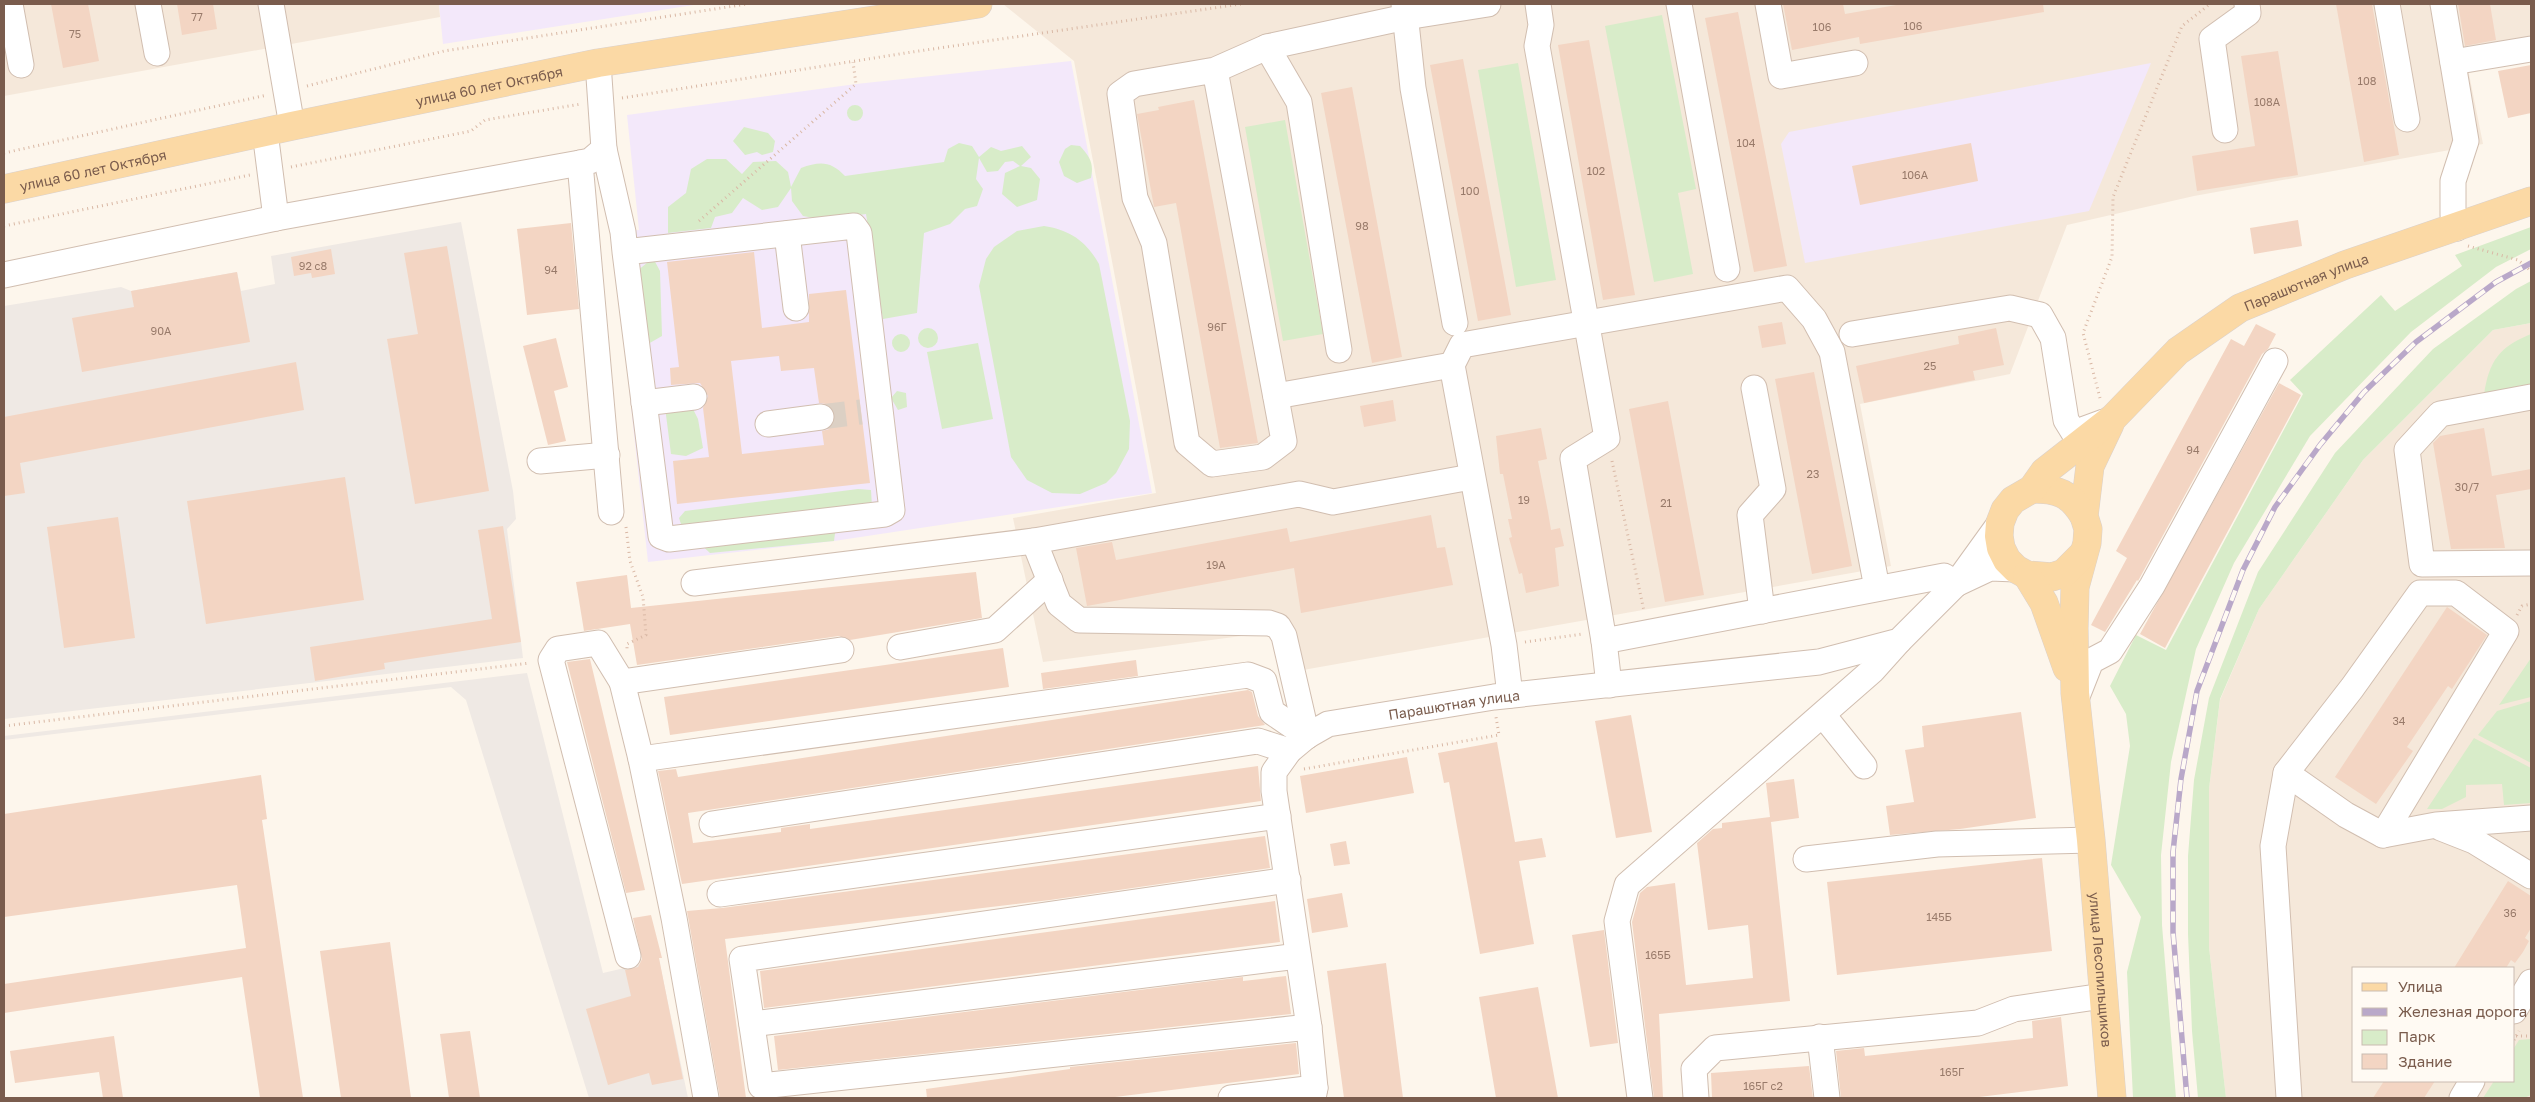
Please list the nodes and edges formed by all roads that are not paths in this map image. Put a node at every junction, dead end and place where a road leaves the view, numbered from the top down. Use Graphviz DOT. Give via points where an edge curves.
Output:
graph roads {
  1 [pos="10,4"];
  2 [pos="148,4"];
  3 [pos="271,4"];
  4 [pos="978,4"];
  5 [pos="1488,4"];
  6 [pos="1538,4"];
  7 [pos="1679,4"];
  8 [pos="1768,4"];
  9 [pos="2247,4"];
  10 [pos="2387,4"];
  11 [pos="2443,4"];
  12 [pos="1405,11"];
  13 [pos="1267,47"];
  14 [pos="2531,49"];
  15 [pos="157,53"];
  16 [pos="2453,62"];
  17 [pos="598,63"];
  18 [pos="1855,63"];
  19 [pos="21,65"];
  20 [pos="1215,70"];
  21 [pos="2407,118"];
  22 [pos="292,126"];
  23 [pos="2225,130"];
  24 [pos="265,132"];
  25 [pos="604,149"];
  26 [pos="580,163"];
  27 [pos="4,189"];
  28 [pos="2531,201"];
  29 [pos="276,218"];
  30 [pos="787,234"];
  31 [pos="2463,238"];
  32 [pos="625,252"];
  33 [pos="1727,269"];
  34 [pos="4,275"];
  35 [pos="796,308"];
  36 [pos="1455,323"];
  37 [pos="1588,323"];
  38 [pos="1852,334"];
  39 [pos="1339,350"];
  40 [pos="2275,361"];
  41 [pos="1452,365"];
  42 [pos="1754,388"];
  43 [pos="1276,396"];
  44 [pos="694,397"];
  45 [pos="2531,397"];
  46 [pos="644,403"];
  47 [pos="2107,409"];
  48 [pos="820,418"];
  49 [pos="768,424"];
  50 [pos="607,455"];
  51 [pos="540,461"];
  52 [pos="1471,477"];
  53 [pos="2032,489"];
  54 [pos="618,516"];
  55 [pos="2084,516"];
  56 [pos="2000,523"];
  57 [pos="1034,541"];
  58 [pos="2082,555"];
  59 [pos="2531,563"];
  60 [pos="2022,572"];
  61 [pos="1050,580"];
  62 [pos="694,583"];
  63 [pos="1956,584"];
  64 [pos="1877,588"];
  65 [pos="1762,611"];
  66 [pos="1603,636"];
  67 [pos="1898,641"];
  68 [pos="900,647"];
  69 [pos="841,650"];
  70 [pos="622,682"];
  71 [pos="1609,685"];
  72 [pos="2076,696"];
  73 [pos="1503,702"];
  74 [pos="1823,715"];
  75 [pos="1298,744"];
  76 [pos="641,758"];
  77 [pos="1864,766"];
  78 [pos="2286,773"];
  79 [pos="1278,816"];
  80 [pos="2531,818"];
  81 [pos="712,824"];
  82 [pos="2436,825"];
  83 [pos="2383,834"];
  84 [pos="2091,840"];
  85 [pos="1806,859"];
  86 [pos="2531,876"];
  87 [pos="1288,880"];
  88 [pos="720,894"];
  89 [pos="628,956"];
  90 [pos="1298,956"];
  91 [pos="2531,982"];
  92 [pos="2104,996"];
  93 [pos="2515,1009"];
  94 [pos="752,1024"];
  95 [pos="1309,1027"];
  96 [pos="1820,1037"];
  97 [pos="2471,1082"];
  98 [pos="1314,1093"];
  99 [pos="706,1098"];
  100 [pos="1231,1098"];
  101 [pos="1640,1098"];
  102 [pos="1696,1098"];
  103 [pos="1827,1098"];
  104 [pos="2112,1098"];
  105 [pos="2289,1098"];
  106 [pos="2462,1098"];
  1 -- 19 [label="street"];
  2 -- 15 [label="street"];
  3 -- 22 [label="street"];
  4 -- 17 [label="main road, улица 60 лет Октября"];
  5 -- 12 [label="street"];
  6 -- 37 [label="street" via="1541,25 1537,46"];
  7 -- 33 [label="street"];
  8 -- 18 [label="street" via="1781,76"];
  9 -- 23 [label="street" via="2248,13 2212,39"];
  10 -- 21 [label="street"];
  11 -- 16 [label="street"];
  12 -- 13 [label="street"];
  12 -- 36 [label="street" via="1413,88"];
  13 -- 20 [label="street"];
  13 -- 39 [label="street" via="1299,102"];
  14 -- 16 [label="street"];
  16 -- 31 [label="street" via="2466,141 2453,181 2453,215"];
  17 -- 22 [label="main road, улица 60 лет Октября"];
  17 -- 25 [label="street"];
  20 -- 43 [label="street"];
  20 -- 43 [label="street" via="1134,84 1120,94 1135,198 1154,243 1187,443 1212,464 1263,457 1284,441"];
  22 -- 24 [label="main road, улица 60 лет Октября"];
  24 -- 27 [label="main road, улица 60 лет Октября"];
  24 -- 29 [label="street"];
  25 -- 26 [label="street" via="590,161"];
  25 -- 32 [label="street"];
  26 -- 29 [label="street"];
  26 -- 50 [label="street"];
  28 -- 31 [label="main road, Парашютная улица"];
  29 -- 34 [label="street"];
  30 -- 32 [label="street"];
  30 -- 35 [label="street"];
  30 -- 46 [label="street" via="854,226 860,234 870,411 892,510 885,514 669,539 661,536"];
  31 -- 47 [label="main road, Парашютная улица" via="2345,266 2240,308 2178,351"];
  32 -- 46 [label="street"];
  37 -- 41 [label="street" via="1462,345"];
  37 -- 64 [label="street" via="1787,288 1814,319 1832,352"];
  37 -- 66 [label="street" via="1607,438 1573,459"];
  38 -- 47 [label="street" via="2010,308 2040,315 2053,338 2066,420 2074,433"];
  40 -- 72 [label="street" via="2152,586 2110,652 2091,660"];
  41 -- 43 [label="street"];
  41 -- 52 [label="street"];
  42 -- 65 [label="street" via="1773,489 1750,515"];
  44 -- 46 [label="street"];
  45 -- 59 [label="street" via="2440,414 2407,450 2422,564"];
  47 -- 53 [label="main road" via="2044,472"];
  47 -- 55 [label="main road" via="2090,466"];
  48 -- 49 [label="street"];
  50 -- 51 [label="street"];
  50 -- 54 [label="street"];
  52 -- 57 [label="street" via="1333,502 1299,494"];
  52 -- 73 [label="street" via="1504,646"];
  53 -- 55 [label="main road" via="2052,489 2066,494"];
  53 -- 56 [label="main road" via="2013,500 2004,510"];
  55 -- 58 [label="main road" via="2087,536"];
  56 -- 60 [label="main road" via="1998,536 2001,548"];
  56 -- 63 [label="street"];
  57 -- 61 [label="street"];
  57 -- 62 [label="street"];
  58 -- 60 [label="main road" via="2064,573 2052,577"];
  58 -- 72 [label="main road" via="2075,587"];
  60 -- 63 [label="street" via="1990,568"];
  60 -- 72 [label="main road" via="2044,603"];
  61 -- 68 [label="street" via="995,630"];
  61 -- 75 [label="street" via="1059,604 1079,620 1269,623 1278,626 1284,636"];
  63 -- 64 [label="street" via="1944,576"];
  63 -- 67 [label="street, Парашютная улица"];
  64 -- 65 [label="street"];
  65 -- 66 [label="street"];
  66 -- 71 [label="street"];
  67 -- 71 [label="street, Парашютная улица" via="1819,662"];
  67 -- 74 [label="street" via="1873,670"];
  69 -- 70 [label="street"];
  70 -- 76 [label="street"];
  70 -- 89 [label="street" via="598,643 558,649 551,660"];
  71 -- 73 [label="street, Парашютная улица"];
  72 -- 84 [label="main road, улица Лесопильщиков"];
  73 -- 75 [label="street, Парашютная улица" via="1328,724"];
  74 -- 77 [label="street"];
  74 -- 101 [label="street" via="1627,885 1617,921"];
  75 -- 76 [label="street" via="1272,712 1264,681 1248,675"];
  75 -- 79 [label="street, Парашютная улица" via="1274,772"];
  75 -- 81 [label="street" via="1258,741"];
  76 -- 99 [label="street"];
  78 -- 83 [label="street" via="2346,815"];
  78 -- 83 [label="street" via="2420,593 2456,593 2506,631"];
  78 -- 105 [label="street" via="2273,846"];
  79 -- 87 [label="street, Парашютная улица"];
  79 -- 88 [label="street"];
  80 -- 82 [label="street"];
  82 -- 83 [label="street"];
  82 -- 86 [label="street" via="2474,841"];
  84 -- 85 [label="street" via="1937,844"];
  84 -- 92 [label="main road, улица Лесопильщиков"];
  87 -- 90 [label="street, Парашютная улица"];
  87 -- 94 [label="street" via="742,959"];
  90 -- 94 [label="street"];
  90 -- 95 [label="street, Парашютная улица"];
  91 -- 93 [label="street"];
  92 -- 96 [label="street" via="2014,1009 1978,1023"];
  92 -- 104 [label="main road, улица Лесопильщиков"];
  94 -- 95 [label="street" via="761,1086"];
  95 -- 98 [label="street, Парашютная улица"];
  96 -- 102 [label="street" via="1715,1048 1694,1069"];
  96 -- 103 [label="street"];
  97 -- 106 [label="street"];
  98 -- 100 [label="street"];
}
